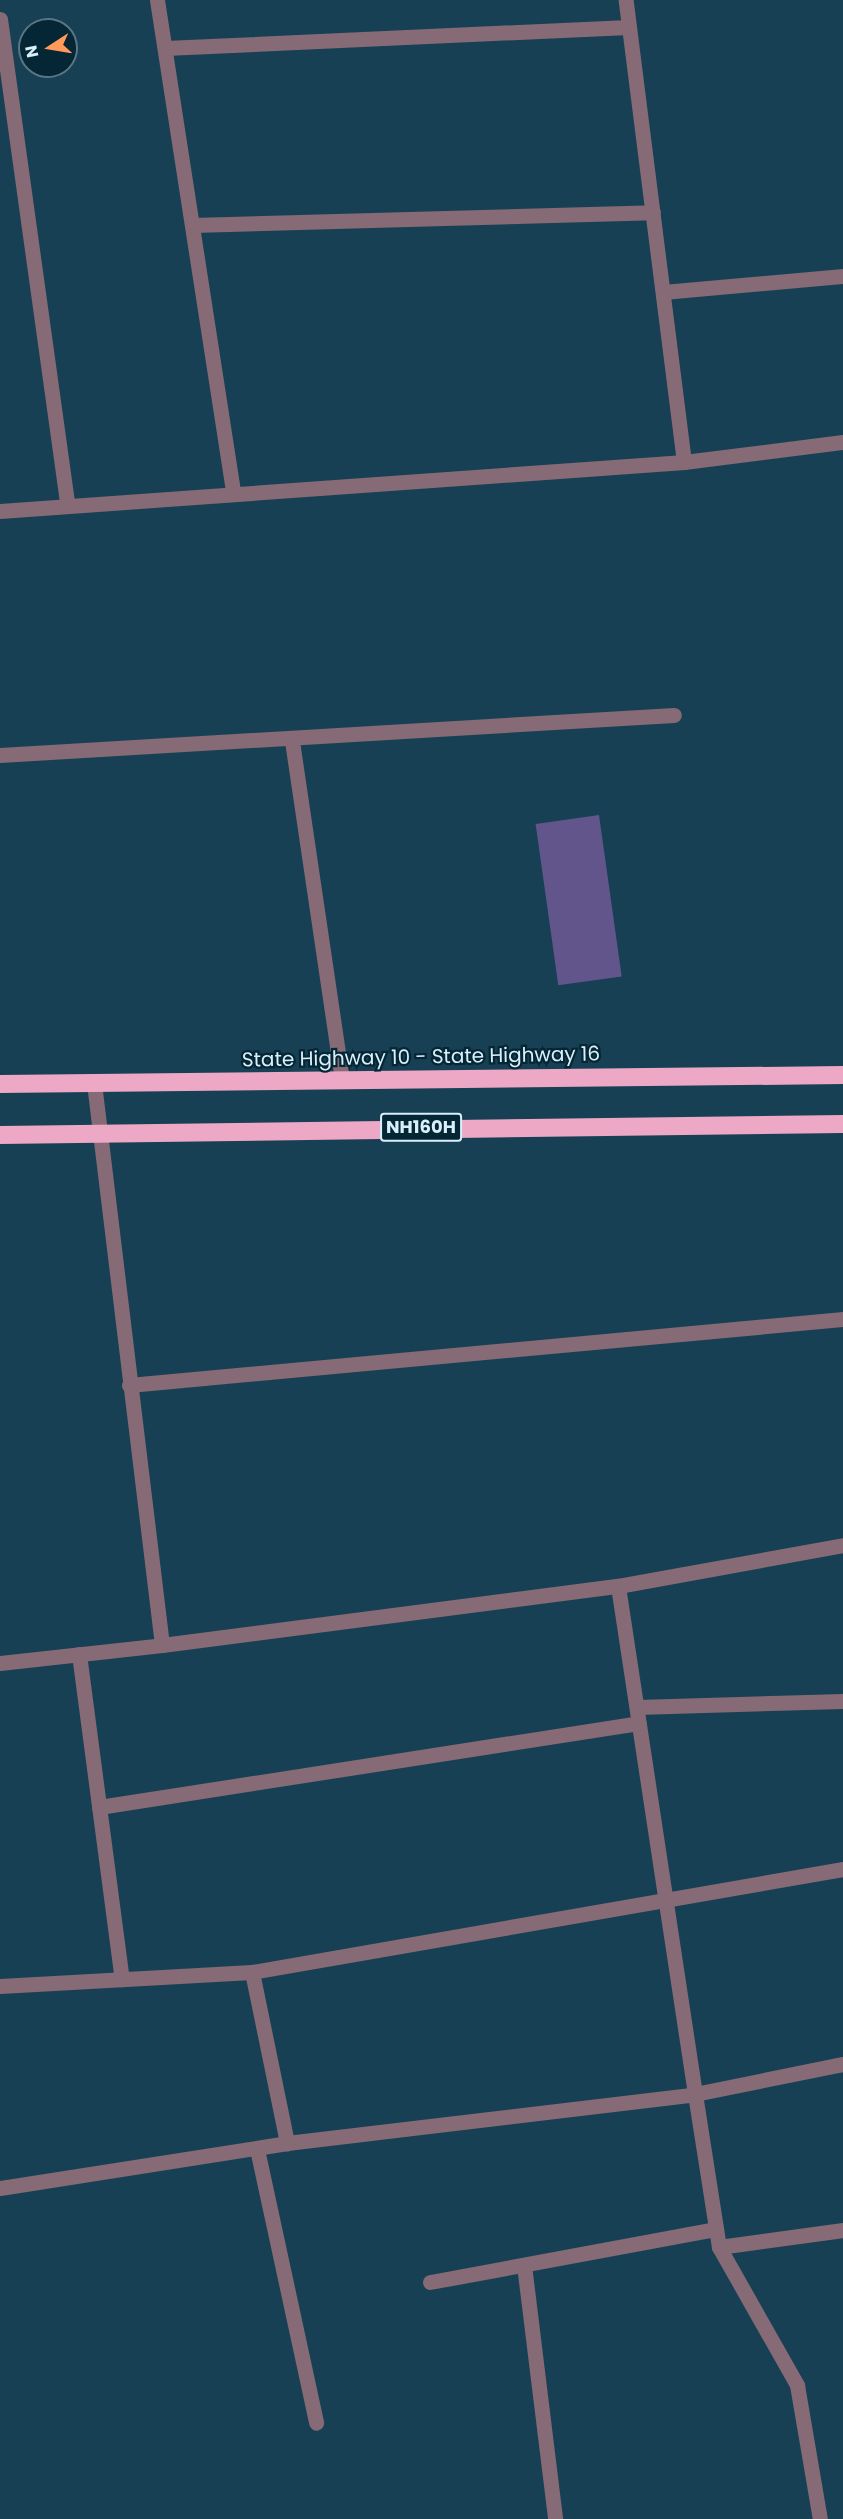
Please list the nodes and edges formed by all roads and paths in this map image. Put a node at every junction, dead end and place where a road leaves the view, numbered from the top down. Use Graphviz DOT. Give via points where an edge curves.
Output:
graph roads {
  1 [pos="158,0"];
  2 [pos="626,0"];
  3 [pos="0,19"];
  4 [pos="629,27"];
  5 [pos="165,48"];
  6 [pos="652,212"];
  7 [pos="192,225"];
  8 [pos="843,276"];
  9 [pos="663,292"];
  10 [pos="843,442"];
  11 [pos="684,462"];
  12 [pos="233,493"];
  13 [pos="67,504"];
  14 [pos="0,511"];
  15 [pos="674,715"];
  16 [pos="292,741"];
  17 [pos="0,755"];
  18 [pos="843,1075"];
  19 [pos="342,1080"];
  20 [pos="94,1083"];
  21 [pos="0,1084"];
  22 [pos="843,1124"];
  23 [pos="97,1133"];
  24 [pos="0,1134"];
  25 [pos="843,1319"];
  26 [pos="129,1385"];
  27 [pos="843,1545"];
  28 [pos="618,1586"];
  29 [pos="162,1645"];
  30 [pos="79,1654"];
  31 [pos="0,1663"];
  32 [pos="843,1701"];
  33 [pos="637,1707"];
  34 [pos="639,1723"];
  35 [pos="99,1807"];
  36 [pos="843,1869"];
  37 [pos="666,1899"];
  38 [pos="252,1972"];
  39 [pos="122,1979"];
  40 [pos="0,1986"];
  41 [pos="843,2064"];
  42 [pos="695,2094"];
  43 [pos="287,2143"];
  44 [pos="257,2149"];
  45 [pos="0,2188"];
  46 [pos="716,2229"];
  47 [pos="843,2230"];
  48 [pos="719,2247"];
  49 [pos="524,2265"];
  50 [pos="430,2282"];
  51 [pos="316,2424"];
  52 [pos="555,2519"];
  53 [pos="820,2519"];
  1 -- 5 [label="street"];
  2 -- 4 [label="street"];
  3 -- 13 [label="street"];
  4 -- 5 [label="street"];
  4 -- 6 [label="street"];
  5 -- 7 [label="street"];
  6 -- 7 [label="street"];
  6 -- 9 [label="street"];
  7 -- 12 [label="street"];
  8 -- 9 [label="street"];
  9 -- 11 [label="street"];
  10 -- 11 [label="street"];
  11 -- 12 [label="street"];
  12 -- 13 [label="street"];
  13 -- 14 [label="street"];
  15 -- 16 [label="street"];
  16 -- 17 [label="street"];
  16 -- 19 [label="street"];
  18 -- 19 [label="highway, State Highway 10 - State Highway 16"];
  19 -- 20 [label="highway, State Highway 10 - State Highway 16"];
  20 -- 21 [label="highway, State Highway 10 - State Highway 16"];
  20 -- 23 [label="street"];
  22 -- 23 [label="highway, NH160H"];
  23 -- 24 [label="highway, NH160H"];
  23 -- 26 [label="street"];
  25 -- 26 [label="street"];
  26 -- 29 [label="street"];
  27 -- 28 [label="street"];
  28 -- 29 [label="street"];
  28 -- 33 [label="street"];
  29 -- 30 [label="street"];
  30 -- 31 [label="street"];
  30 -- 35 [label="street"];
  32 -- 33 [label="street"];
  33 -- 34 [label="street"];
  34 -- 35 [label="street"];
  34 -- 37 [label="street"];
  35 -- 39 [label="street"];
  36 -- 37 [label="street"];
  37 -- 38 [label="street"];
  37 -- 42 [label="street"];
  38 -- 39 [label="street"];
  38 -- 43 [label="street"];
  39 -- 40 [label="street"];
  41 -- 42 [label="street"];
  42 -- 43 [label="street"];
  42 -- 46 [label="street"];
  43 -- 44 [label="street"];
  44 -- 45 [label="street"];
  44 -- 51 [label="street"];
  46 -- 48 [label="street"];
  46 -- 49 [label="street"];
  47 -- 48 [label="street"];
  48 -- 53 [label="street" via="797,2385"];
  49 -- 50 [label="street"];
  49 -- 52 [label="street"];
}
